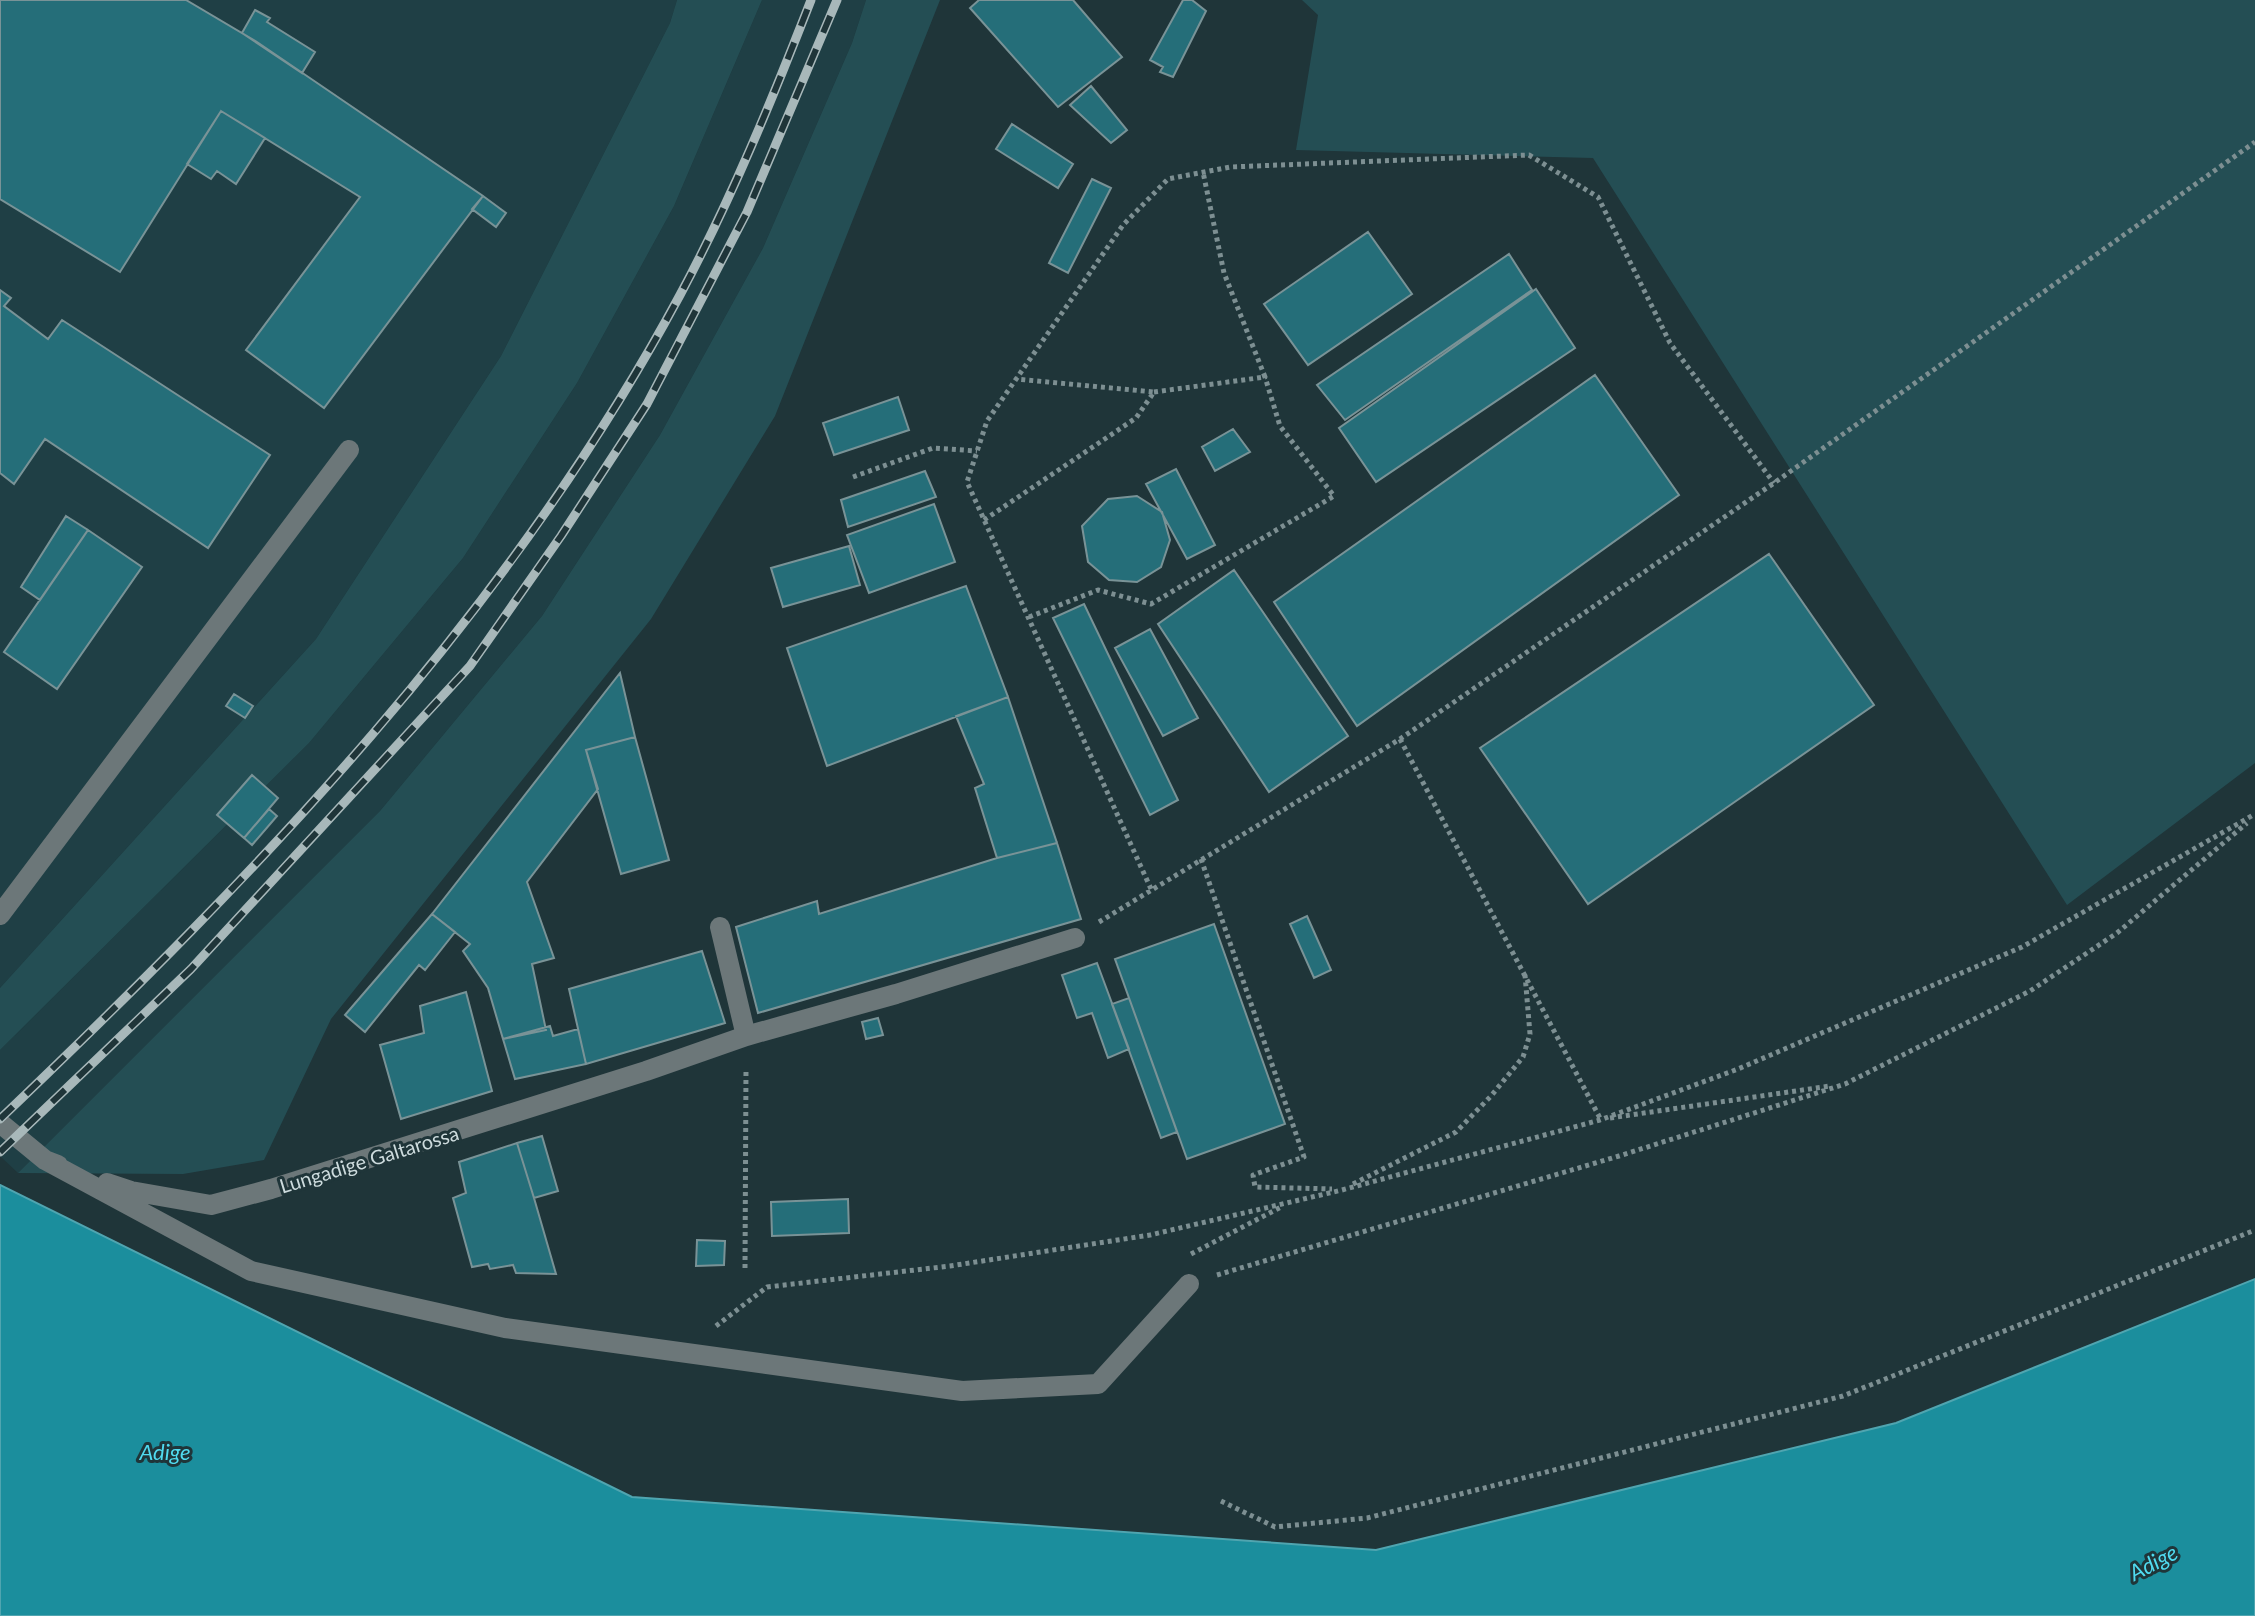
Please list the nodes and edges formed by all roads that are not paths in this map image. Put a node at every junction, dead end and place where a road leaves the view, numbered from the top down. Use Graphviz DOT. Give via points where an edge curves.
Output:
graph roads {
  1 [pos="349,450"];
  2 [pos="0,915"];
  3 [pos="720,927"];
  4 [pos="1075,938"];
  5 [pos="746,1036"];
  6 [pos="0,1123"];
  7 [pos="45,1160"];
  8 [pos="1189,1284"];
  1 -- 2 [label="street"];
  3 -- 5 [label="street"];
  4 -- 5 [label="street, Lungadige Galtarossa"];
  5 -- 7 [label="street, Lungadige Galtarossa" via="211,1205 131,1191"];
  6 -- 7 [label="street, Lungadige Galtarossa"];
  7 -- 8 [label="street" via="251,1271 505,1328 962,1391 1098,1384"];
}
